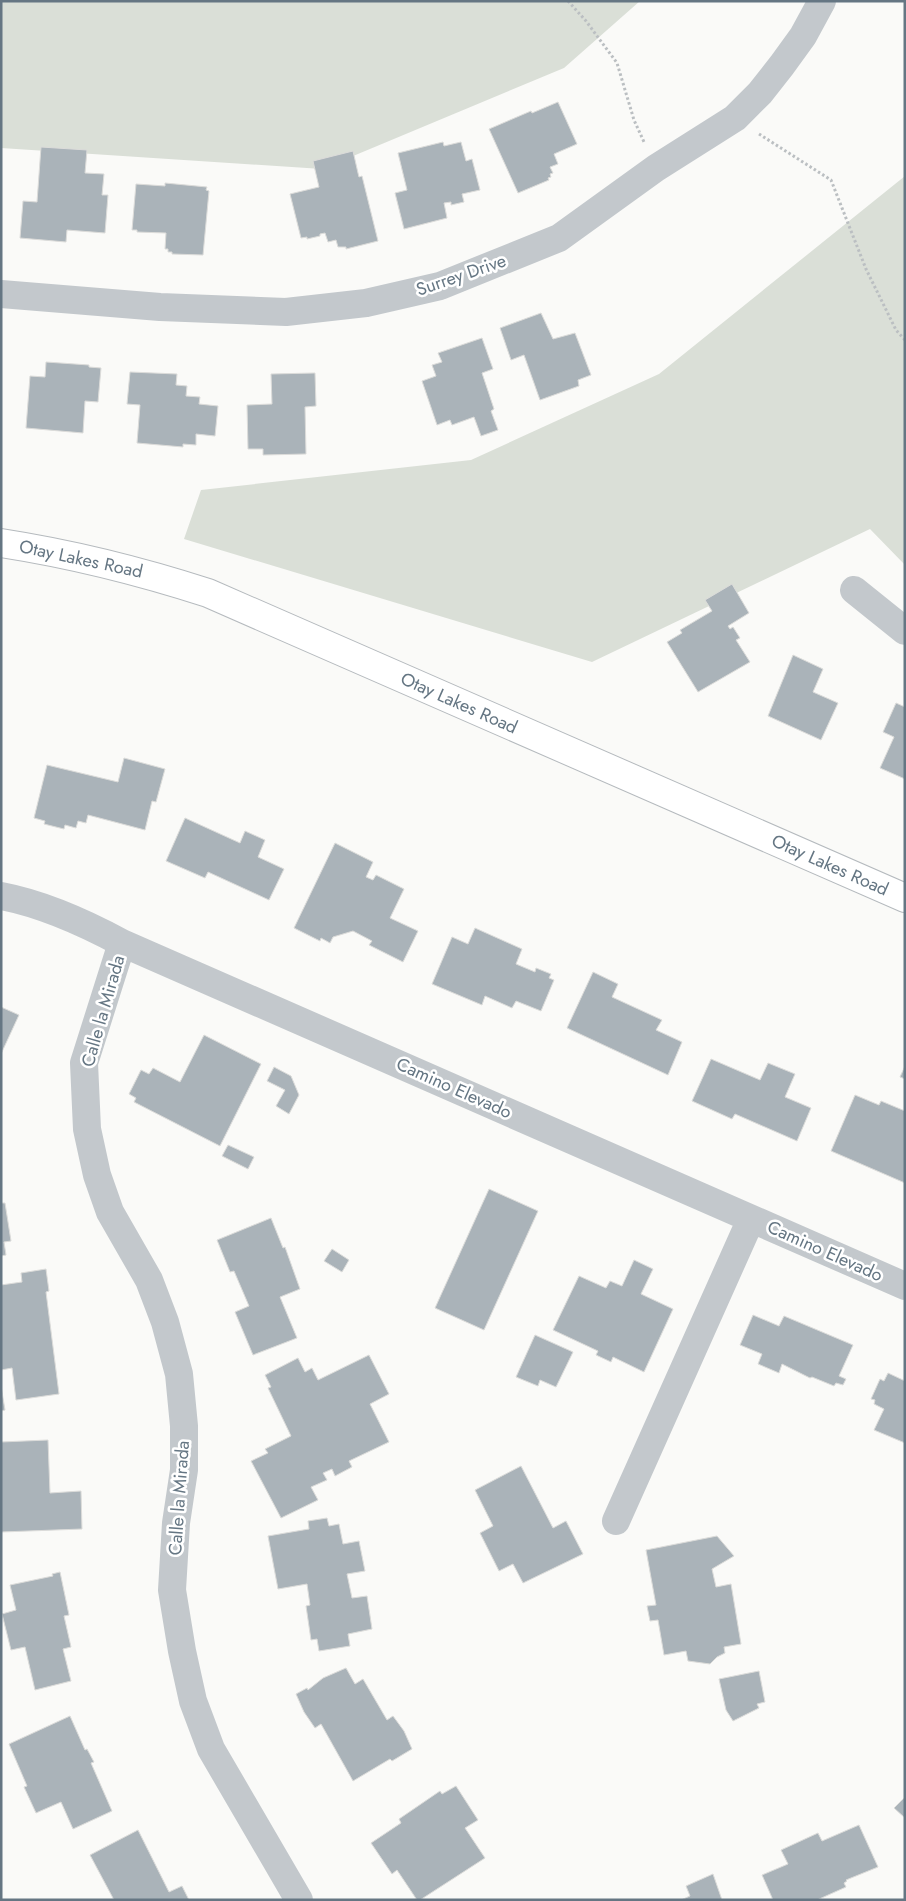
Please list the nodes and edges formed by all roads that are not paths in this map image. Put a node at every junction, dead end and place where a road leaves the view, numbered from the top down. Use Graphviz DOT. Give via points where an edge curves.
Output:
graph roads {
  1 [pos="822,1"];
  2 [pos="1,294"];
  3 [pos="1,543"];
  4 [pos="854,590"];
  5 [pos="905,632"];
  6 [pos="1,896"];
  7 [pos="905,898"];
  8 [pos="122,943"];
  9 [pos="751,1219"];
  10 [pos="905,1286"];
  11 [pos="616,1521"];
  12 [pos="299,1900"];
  1 -- 2 [label="street, Surrey Drive" via="782,65 735,118 656,168 558,238 440,286 366,303 286,312 160,307"];
  3 -- 7 [label="main road, Otay Lakes Road" via="99,561 208,593"];
  4 -- 5 [label="street"];
  6 -- 8 [label="street, Camino Elevado" via="94,927"];
  8 -- 9 [label="street, Camino Elevado"];
  8 -- 12 [label="street, Calle la Mirada" via="84,1063 87,1128 97,1175 110,1212 149,1280 179,1374 184,1470 176,1523 172,1590 182,1651 193,1701 211,1749"];
  9 -- 10 [label="street, Camino Elevado"];
  9 -- 11 [label="street"];
}
